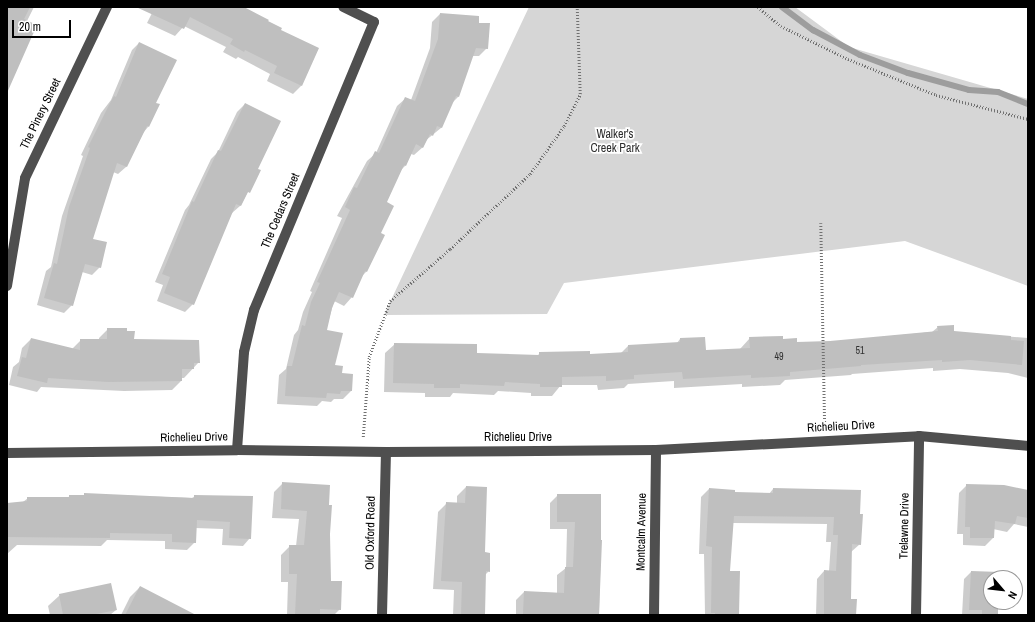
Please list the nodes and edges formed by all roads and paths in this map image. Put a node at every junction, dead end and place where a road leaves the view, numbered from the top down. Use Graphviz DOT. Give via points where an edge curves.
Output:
graph roads {
  1 [pos="107,7"];
  2 [pos="343,7"];
  3 [pos="577,7"];
  4 [pos="758,7"];
  5 [pos="1028,119"];
  6 [pos="821,223"];
  7 [pos="7,286"];
  8 [pos="919,436"];
  9 [pos="826,441"];
  10 [pos="1028,446"];
  11 [pos="237,450"];
  12 [pos="656,450"];
  13 [pos="362,452"];
  14 [pos="386,452"];
  15 [pos="7,453"];
  16 [pos="382,615"];
  17 [pos="654,615"];
  18 [pos="916,615"];
  1 -- 7 [label="street, The Pinery Street" via="24,178"];
  2 -- 11 [label="street, The Cedars Street" via="374,22 254,310 244,352"];
  3 -- 13 [label="path" via="580,94 564,126 530,174 390,301 368,357"];
  4 -- 5 [label="path" via="781,26 848,60 936,95"];
  6 -- 9 [label="path"];
  8 -- 9 [label="street, Richelieu Drive"];
  8 -- 10 [label="street, Richelieu Drive"];
  8 -- 18 [label="street, Trelawne Drive"];
  9 -- 12 [label="street, Richelieu Drive"];
  11 -- 13 [label="street, Richelieu Drive"];
  11 -- 15 [label="street, Richelieu Drive"];
  12 -- 14 [label="street, Richelieu Drive"];
  12 -- 17 [label="street, Montcalm Avenue"];
  13 -- 14 [label="street, Richelieu Drive"];
  14 -- 16 [label="street, Old Oxford Road"];
}
